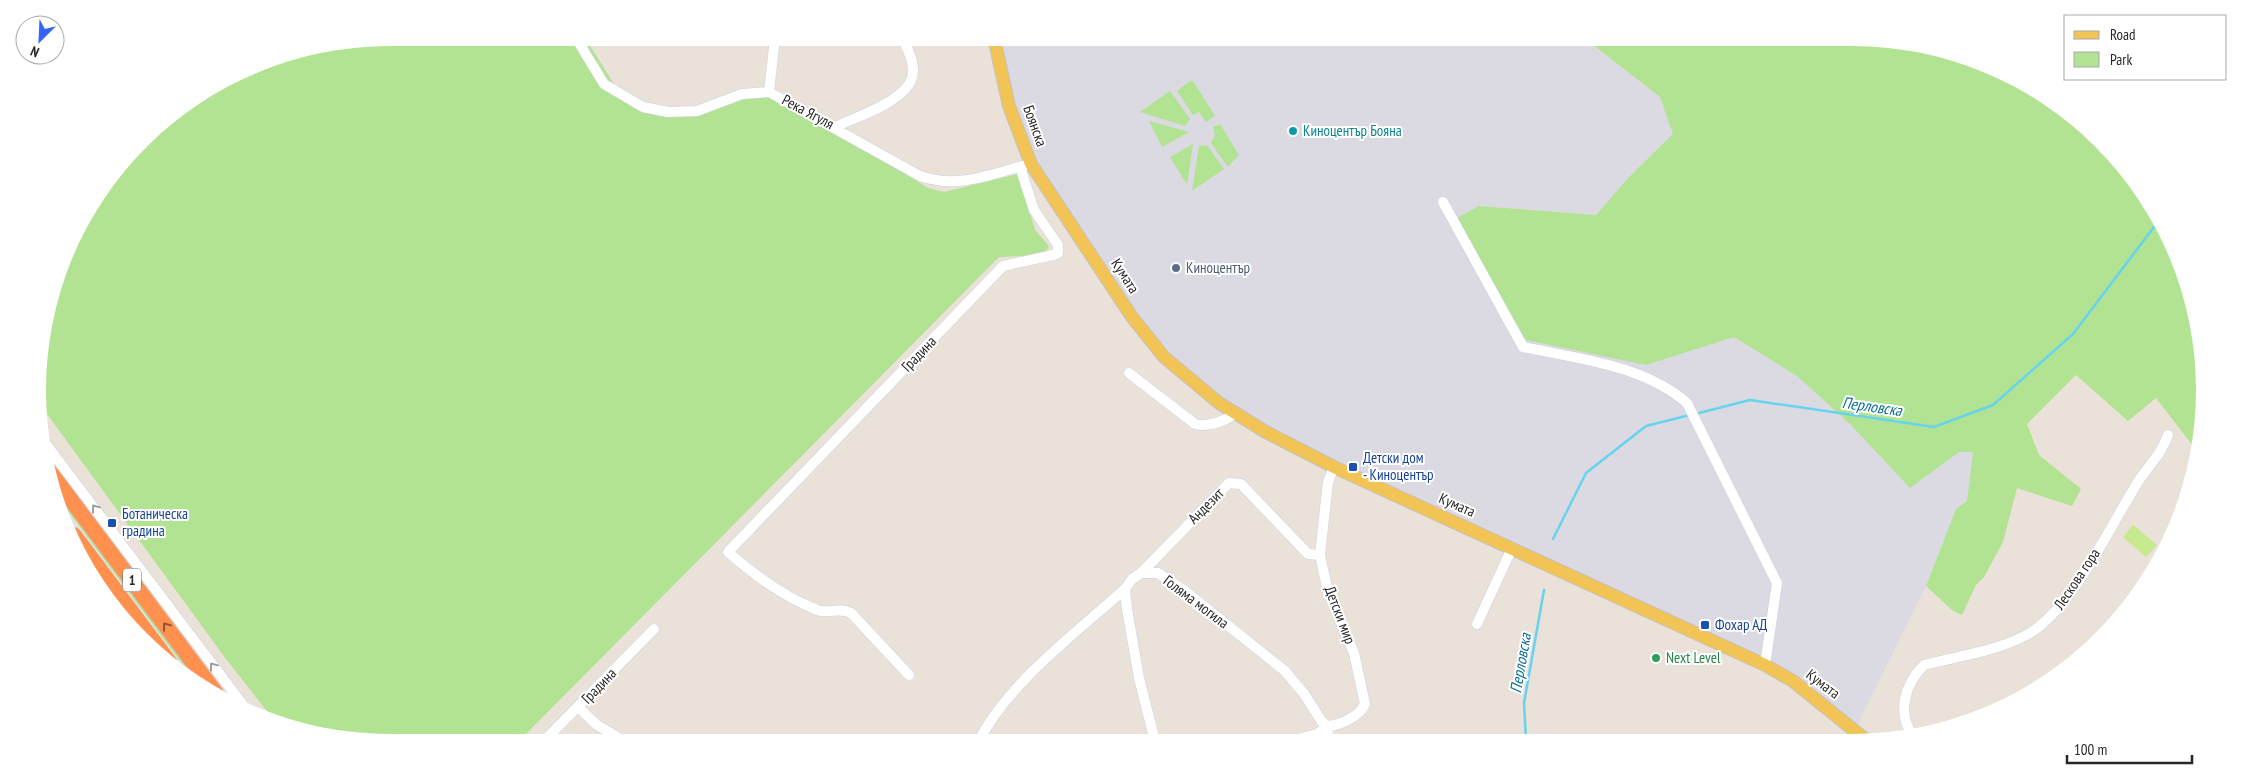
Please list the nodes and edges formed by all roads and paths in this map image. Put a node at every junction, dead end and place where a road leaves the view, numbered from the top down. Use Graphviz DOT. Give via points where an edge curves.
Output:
graph roads {
  1 [pos="581,46"];
  2 [pos="774,46"];
  3 [pos="905,46"];
  4 [pos="996,46"];
  5 [pos="770,92"];
  6 [pos="835,127"];
  7 [pos="1026,165"];
  8 [pos="1443,202"];
  9 [pos="1067,216"];
  10 [pos="1129,373"];
  11 [pos="1236,413"];
  12 [pos="2168,434"];
  13 [pos="52,452"];
  14 [pos="1334,467"];
  15 [pos="60,485"];
  16 [pos="1512,548"];
  17 [pos="88,553"];
  18 [pos="1320,555"];
  19 [pos="1140,573"];
  20 [pos="1125,590"];
  21 [pos="1477,624"];
  22 [pos="654,629"];
  23 [pos="149,635"];
  24 [pos="1765,665"];
  25 [pos="908,675"];
  26 [pos="207,681"];
  27 [pos="238,698"];
  28 [pos="578,708"];
  29 [pos="1328,726"];
  30 [pos="1908,729"];
  31 [pos="551,734"];
  32 [pos="612,734"];
  33 [pos="983,734"];
  34 [pos="1152,734"];
  35 [pos="1317,734"];
  36 [pos="1327,734"];
  37 [pos="1858,734"];
  1 -- 5 [label="street, Река Ягуля" via="604,84 643,107 668,112 697,111 742,94"];
  2 -- 5 [label="street"];
  3 -- 6 [label="street" via="913,66 912,78 904,91 876,109"];
  4 -- 7 [label="main road, Боянска"];
  5 -- 6 [label="street, Река Ягуля"];
  6 -- 7 [label="street, Река Ягуля" via="920,176 937,182 950,183"];
  7 -- 9 [label="main road, Боянска"];
  7 -- 25 [label="street, Градина" via="1034,210 1058,245 1058,252 1053,256 1003,266 728,552 754,574 818,610 851,613"];
  8 -- 24 [label="street" via="1523,347 1625,369 1671,389 1687,403 1778,583"];
  9 -- 11 [label="main road, Кумата" via="1132,317 1164,357 1219,403"];
  10 -- 11 [label="street" via="1200,426 1222,422"];
  11 -- 14 [label="main road, Кумата"];
  12 -- 30 [label="street, Лескова гора" via="2161,452 2138,481 2067,597 2048,620 2017,640 1924,665 1914,676 1905,696 1903,713"];
  27 -- 13 [label="street, one-way"];
  14 -- 16 [label="main road, Кумата"];
  14 -- 18 [label="street, Детски мир" via="1328,482"];
  26 -- 15 [label="highway, 1, one-way"];
  16 -- 21 [label="street"];
  16 -- 24 [label="main road, Кумата"];
  17 -- 23 [label="highway, 1"];
  18 -- 19 [label="street, Андезит" via="1308,554 1241,484 1229,483"];
  18 -- 29 [label="street, Детски мир" via="1328,592 1354,653 1365,704 1357,715"];
  19 -- 20 [label="street"];
  19 -- 29 [label="street, Голяма могила" via="1158,573 1285,671"];
  20 -- 33 [label="street" via="1040,664 989,722"];
  20 -- 34 [label="street" via="1139,678"];
  22 -- 28 [label="street, Градина"];
  24 -- 37 [label="main road, Кумата" via="1813,696"];
  28 -- 31 [label="street, Градина"];
  28 -- 32 [label="street"];
  29 -- 35 [label="street, Детски мир"];
  29 -- 36 [label="street"];
}
